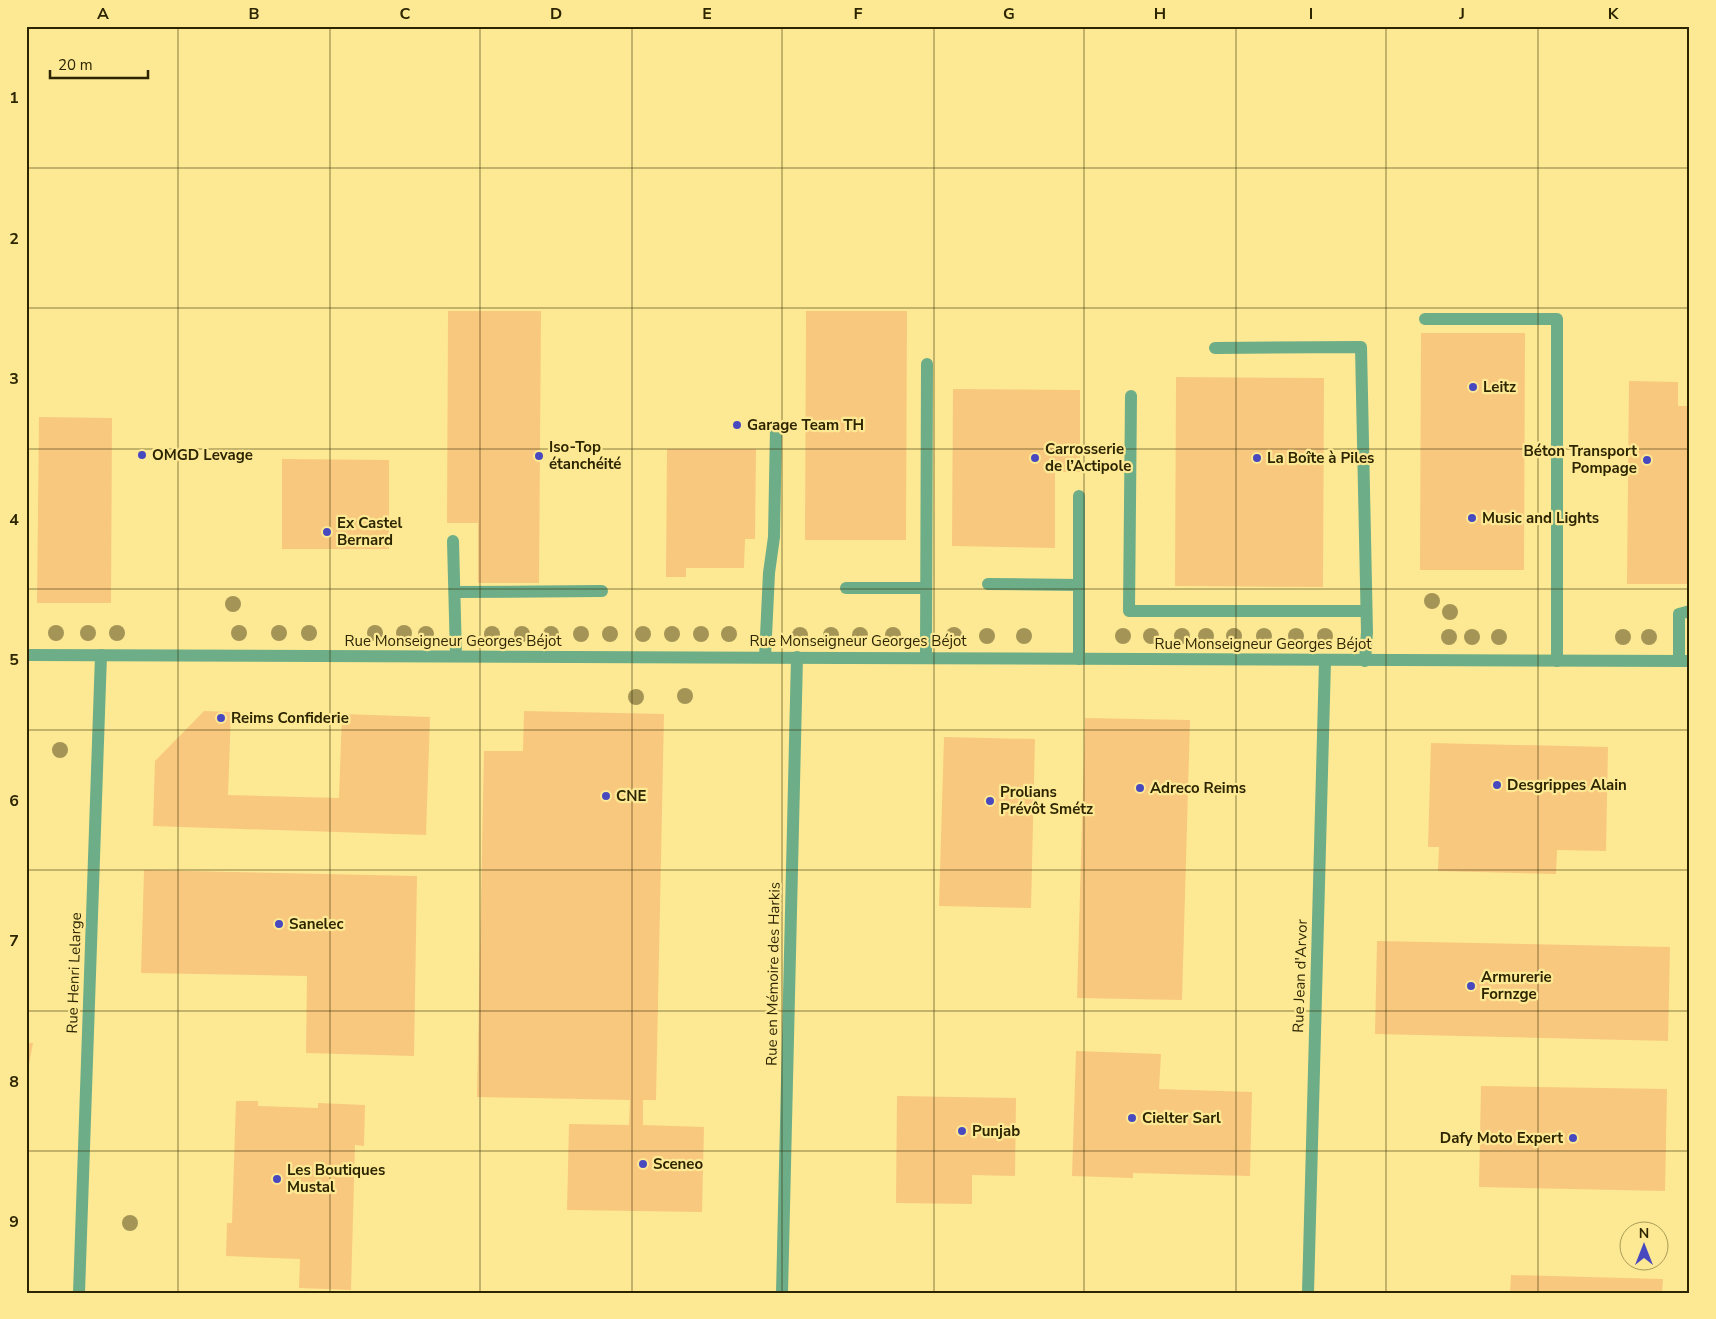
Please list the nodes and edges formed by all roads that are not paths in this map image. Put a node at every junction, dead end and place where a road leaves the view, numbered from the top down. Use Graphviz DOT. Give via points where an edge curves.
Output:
graph roads {
  1 [pos="1426,319"];
  2 [pos="1215,348"];
  3 [pos="927,364"];
  4 [pos="1132,396"];
  5 [pos="776,428"];
  6 [pos="1079,496"];
  7 [pos="454,541"];
  8 [pos="988,584"];
  9 [pos="1079,585"];
  10 [pos="846,588"];
  11 [pos="926,588"];
  12 [pos="602,591"];
  13 [pos="454,592"];
  14 [pos="1366,611"];
  15 [pos="1690,611"];
  16 [pos="26,655"];
  17 [pos="101,655"];
  18 [pos="456,656"];
  19 [pos="764,657"];
  20 [pos="797,657"];
  21 [pos="926,658"];
  22 [pos="1079,659"];
  23 [pos="1324,661"];
  24 [pos="1365,661"];
  25 [pos="1557,661"];
  26 [pos="1684,661"];
  27 [pos="79,1293"];
  28 [pos="782,1293"];
  29 [pos="1308,1293"];
  1 -- 25 [label="street" via="1557,319"];
  2 -- 14 [label="street" via="1361,347"];
  3 -- 11 [label="street"];
  4 -- 14 [label="street" via="1129,611"];
  5 -- 19 [label="street" via="774,537"];
  6 -- 9 [label="street"];
  7 -- 13 [label="street"];
  8 -- 9 [label="street"];
  9 -- 22 [label="street"];
  10 -- 11 [label="street"];
  11 -- 21 [label="street"];
  12 -- 13 [label="street"];
  13 -- 18 [label="street"];
  14 -- 24 [label="street"];
  15 -- 26 [label="street" via="1679,614"];
  16 -- 17 [label="street, Rue Monseigneur Georges Béjot"];
  17 -- 18 [label="street, Rue Monseigneur Georges Béjot"];
  17 -- 27 [label="street, Rue Henri Lelarge"];
  18 -- 19 [label="street, Rue Monseigneur Georges Béjot"];
  19 -- 20 [label="street, Rue Monseigneur Georges Béjot"];
  20 -- 21 [label="street, Rue Monseigneur Georges Béjot"];
  20 -- 28 [label="street, Rue en Mémoire des Harkis"];
  21 -- 22 [label="street, Rue Monseigneur Georges Béjot"];
  22 -- 23 [label="street, Rue Monseigneur Georges Béjot"];
  23 -- 24 [label="street, Rue Monseigneur Georges Béjot"];
  23 -- 29 [label="street, Rue Jean d'Arvor"];
  24 -- 25 [label="street, Rue Monseigneur Georges Béjot"];
  25 -- 26 [label="street, Rue Monseigneur Georges Béjot"];
}
